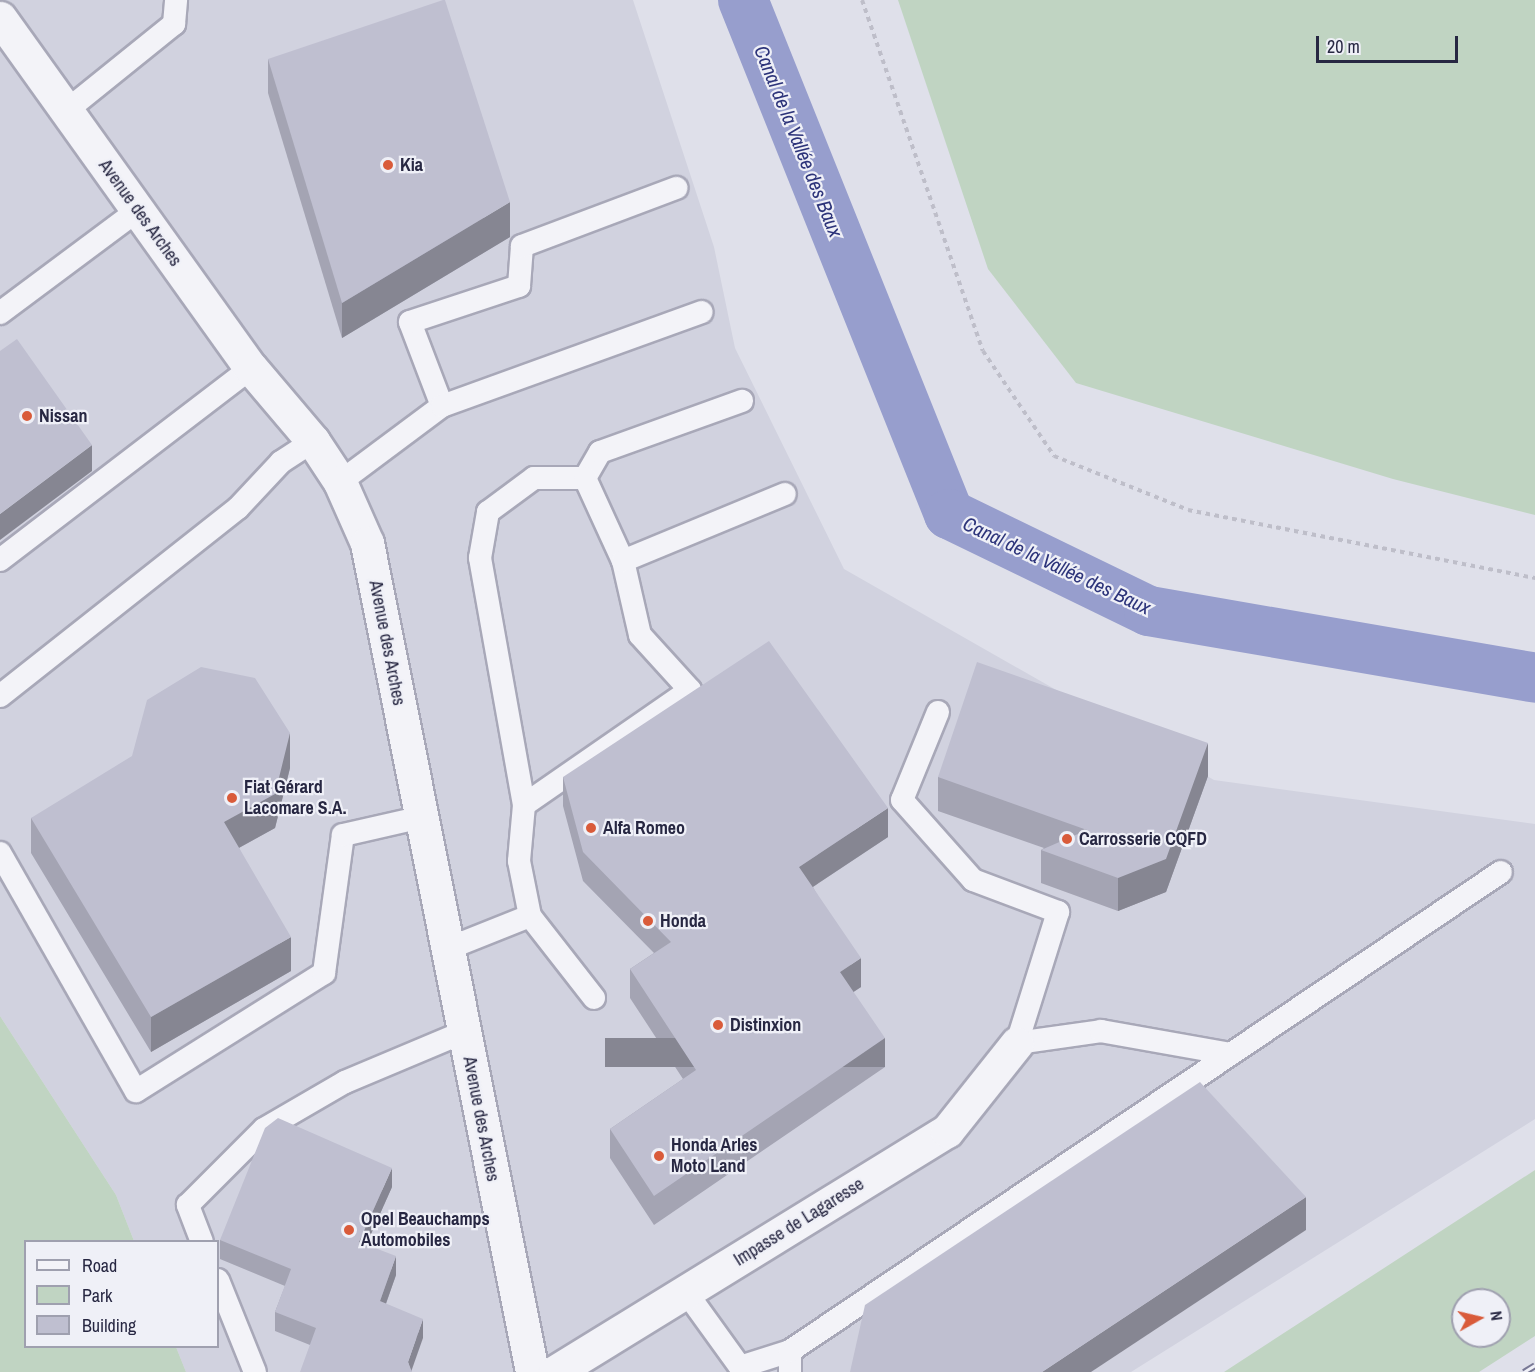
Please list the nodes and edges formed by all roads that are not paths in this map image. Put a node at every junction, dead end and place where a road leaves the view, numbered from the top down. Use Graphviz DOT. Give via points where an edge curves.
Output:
graph roads {
  1 [pos="176,0"];
  2 [pos="0,18"];
  3 [pos="66,111"];
  4 [pos="676,189"];
  5 [pos="138,210"];
  6 [pos="701,312"];
  7 [pos="0,313"];
  8 [pos="251,368"];
  9 [pos="742,401"];
  10 [pos="442,406"];
  11 [pos="313,441"];
  12 [pos="585,478"];
  13 [pos="340,482"];
  14 [pos="785,494"];
  15 [pos="0,560"];
  16 [pos="623,561"];
  17 [pos="0,696"];
  18 [pos="938,712"];
  19 [pos="524,805"];
  20 [pos="422,817"];
  21 [pos="0,853"];
  22 [pos="1501,872"];
  23 [pos="530,916"];
  24 [pos="447,949"];
  25 [pos="594,998"];
  26 [pos="464,1032"];
  27 [pos="1017,1043"];
  28 [pos="1230,1054"];
  29 [pos="201,1240"];
  30 [pos="219,1282"];
  31 [pos="686,1292"];
  32 [pos="790,1362"];
  33 [pos="255,1372"];
  34 [pos="532,1372"];
  35 [pos="555,1372"];
  1 -- 3 [label="lane" via="174,24"];
  2 -- 3 [label="street, Avenue des Arches"];
  3 -- 5 [label="street, Avenue des Arches"];
  4 -- 10 [label="lane" via="522,246 519,286 410,322"];
  5 -- 7 [label="lane"];
  5 -- 8 [label="street, Avenue des Arches"];
  6 -- 10 [label="lane"];
  8 -- 11 [label="street, Avenue des Arches"];
  8 -- 15 [label="lane"];
  9 -- 12 [label="lane" via="600,452"];
  10 -- 13 [label="lane"];
  11 -- 13 [label="street, Avenue des Arches"];
  11 -- 17 [label="lane" via="281,462 238,508"];
  12 -- 16 [label="lane"];
  12 -- 19 [label="lane" via="534,478 488,512 480,558"];
  13 -- 20 [label="street, Avenue des Arches" via="367,543"];
  14 -- 16 [label="lane"];
  16 -- 19 [label="lane" via="640,635 690,690"];
  18 -- 27 [label="lane" via="902,800 972,880 1058,912"];
  19 -- 23 [label="lane" via="519,861"];
  20 -- 21 [label="lane" via="343,835 324,972 136,1091"];
  20 -- 24 [label="street, Avenue des Arches"];
  22 -- 28 [label="lane"];
  23 -- 24 [label="lane"];
  23 -- 25 [label="lane"];
  24 -- 26 [label="street, Avenue des Arches"];
  26 -- 29 [label="lane" via="345,1082 264,1129 188,1205"];
  26 -- 34 [label="street, Avenue des Arches"];
  27 -- 28 [label="lane" via="1101,1031"];
  27 -- 31 [label="street, Impasse de Lagaresse" via="947,1131"];
  28 -- 32 [label="lane"];
  30 -- 33 [label="lane"];
  31 -- 32 [label="lane" via="740,1367"];
  31 -- 35 [label="street, Impasse de Lagaresse"];
}
